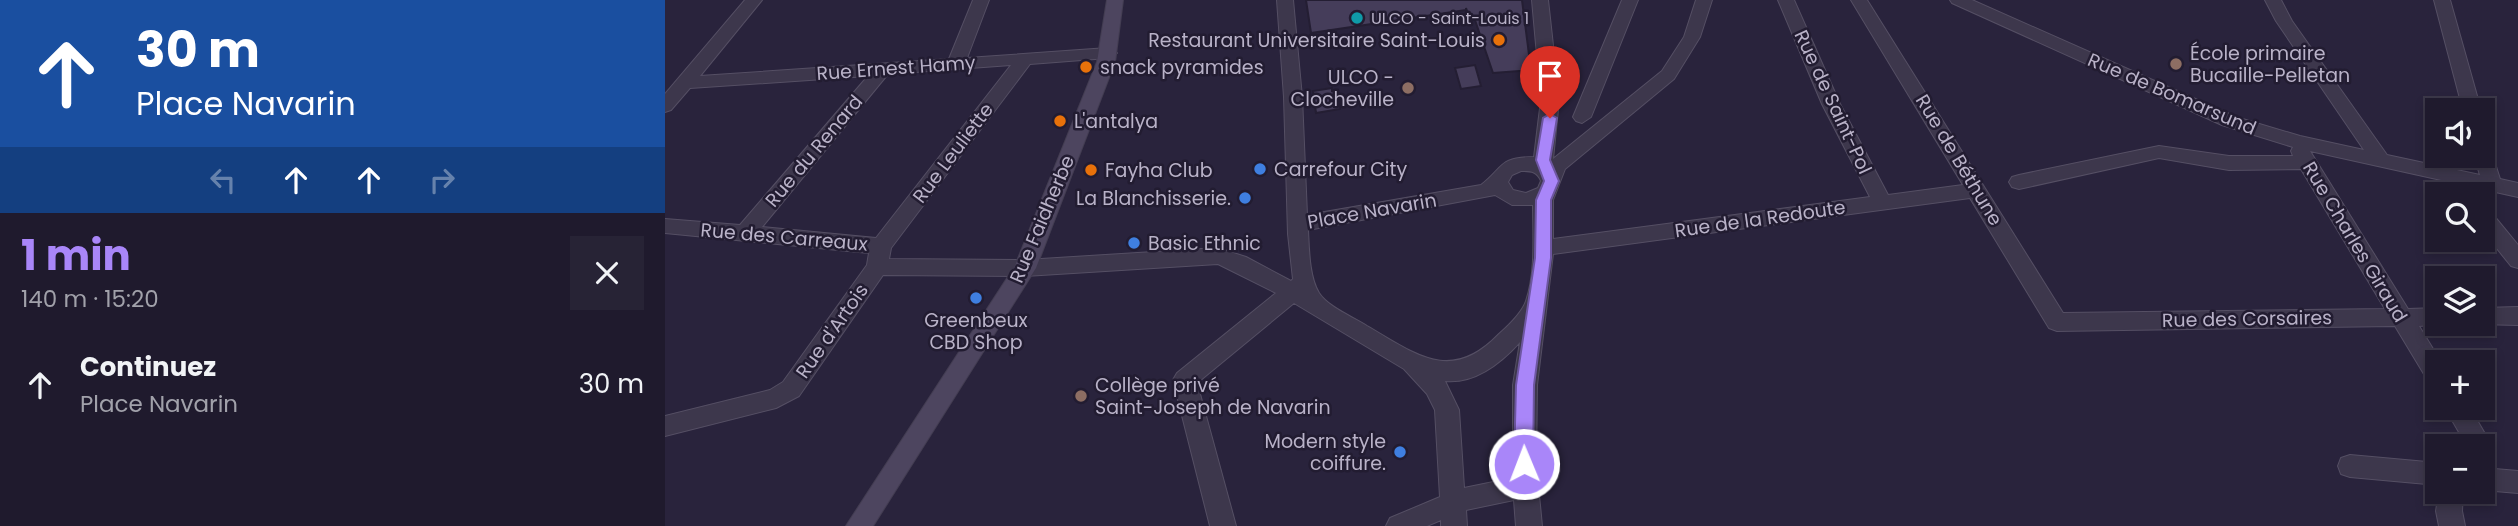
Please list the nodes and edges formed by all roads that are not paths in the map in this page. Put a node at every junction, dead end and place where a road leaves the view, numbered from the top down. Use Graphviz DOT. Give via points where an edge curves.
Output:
graph roads {
  1 [pos="754,0"];
  2 [pos="981,0"];
  3 [pos="1115,0"];
  4 [pos="1285,0"];
  5 [pos="1540,0"];
  6 [pos="1630,0"];
  7 [pos="1703,0"];
  8 [pos="1786,0"];
  9 [pos="1859,0"];
  10 [pos="1958,0"];
  11 [pos="2273,0"];
  12 [pos="2442,0"];
  13 [pos="1108,52"];
  14 [pos="1025,59"];
  15 [pos="956,64"];
  16 [pos="883,69"];
  17 [pos="1551,75"];
  18 [pos="684,83"];
  19 [pos="2469,98"];
  20 [pos="665,106"];
  21 [pos="1582,117"];
  22 [pos="1603,128"];
  23 [pos="2298,142"];
  24 [pos="2381,160"];
  25 [pos="2305,163"];
  26 [pos="2451,175"];
  27 [pos="1547,179"];
  28 [pos="1498,182"];
  29 [pos="2018,182"];
  30 [pos="2457,182"];
  31 [pos="2482,182"];
  32 [pos="2495,185"];
  33 [pos="1976,190"];
  34 [pos="2518,190"];
  35 [pos="1882,202"];
  36 [pos="1298,224"];
  37 [pos="665,226"];
  38 [pos="2495,231"];
  39 [pos="745,234"];
  40 [pos="1543,248"];
  41 [pos="879,257"];
  42 [pos="2518,260"];
  43 [pos="1025,268"];
  44 [pos="1297,288"];
  45 [pos="1536,305"];
  46 [pos="2518,316"];
  47 [pos="2401,317"];
  48 [pos="2425,317"];
  49 [pos="2495,317"];
  50 [pos="2057,322"];
  51 [pos="2425,356"];
  52 [pos="1408,362"];
  53 [pos="665,426"];
  54 [pos="2350,466"];
  55 [pos="2425,473"];
  56 [pos="1525,488"];
  57 [pos="2450,504"];
  58 [pos="1453,515"];
  59 [pos="859,526"];
  60 [pos="1223,526"];
  61 [pos="1399,526"];
  62 [pos="1529,526"];
  63 [pos="2452,526"];
  1 -- 18 [label="street"];
  2 -- 15 [label="street"];
  3 -- 13 [label="main road, Rue Faidherbe"];
  4 -- 36 [label="street"];
  5 -- 17 [label="street"];
  6 -- 21 [label="street"];
  7 -- 22 [label="street" via="1692,37 1678,62"];
  8 -- 35 [label="street, Rue de Saint-Pol" via="1831,104"];
  9 -- 33 [label="street, Rue de Béthune"];
  10 -- 23 [label="street, Rue de Bomarsund" via="2214,116"];
  11 -- 24 [label="street"];
  12 -- 19 [label="street"];
  13 -- 14 [label="street, Rue Ernest Hamy"];
  13 -- 43 [label="main road, Rue Faidherbe"];
  14 -- 15 [label="street, Rue Ernest Hamy"];
  14 -- 41 [label="street, Rue Leuliette"];
  15 -- 16 [label="street, Rue Ernest Hamy"];
  16 -- 18 [label="street, Rue Ernest Hamy"];
  16 -- 39 [label="street, Rue du Renard"];
  17 -- 21 [label="street" via="1560,102"];
  17 -- 27 [label="street" via="1543,160"];
  18 -- 20 [label="street"];
  21 -- 22 [label="street"];
  22 -- 27 [label="street"];
  23 -- 24 [label="street, Rue de Bomarsund"];
  23 -- 25 [label="street, Rue Charles Giraud"];
  24 -- 26 [label="street, Rue de Bomarsund"];
  25 -- 29 [label="street" via="2229,163 2159,152"];
  25 -- 47 [label="street, Rue Charles Giraud"];
  26 -- 30 [label="street"];
  26 -- 31 [label="street, Rue de Bomarsund"];
  27 -- 28 [label="street" via="1533,164 1518,164 1503,172"];
  27 -- 28 [label="street" via="1533,199 1503,193"];
  27 -- 40 [label="street"];
  28 -- 36 [label="street, Place Navarin" via="1486,191"];
  32 -- 34 [label="street, Rue de Bomarsund"];
  33 -- 35 [label="street, Rue de la Redoute"];
  33 -- 50 [label="street, Rue de Béthune"];
  35 -- 40 [label="street, Rue de la Redoute"];
  36 -- 44 [label="street, Place Navarin"];
  37 -- 39 [label="street, Rue des Carreaux"];
  38 -- 42 [label="street"];
  39 -- 41 [label="street, Rue des Carreaux"];
  40 -- 45 [label="street"];
  41 -- 43 [label="street, Rue des Carreaux"];
  41 -- 53 [label="street, Rue d'Artois" via="791,389 776,398"];
  43 -- 44 [label="street, Rue des Carreaux" via="1218,257"];
  43 -- 59 [label="main road, Rue Faidherbe"];
  44 -- 52 [label="street"];
  44 -- 60 [label="street" via="1185,380"];
  45 -- 52 [label="street" via="1508,340 1470,369 1440,372"];
  45 -- 56 [label="street" via="1523,416"];
  46 -- 49 [label="street"];
  47 -- 48 [label="street, Rue des Corsaires"];
  47 -- 50 [label="street, Rue des Corsaires"];
  47 -- 51 [label="street, Rue Charles Giraud"];
  52 -- 58 [label="street" via="1436,387 1445,402"];
  54 -- 55 [label="street"];
  56 -- 58 [label="street" via="1484,491"];
  56 -- 62 [label="street"];
  57 -- 63 [label="street"];
  58 -- 61 [label="street"];
}
